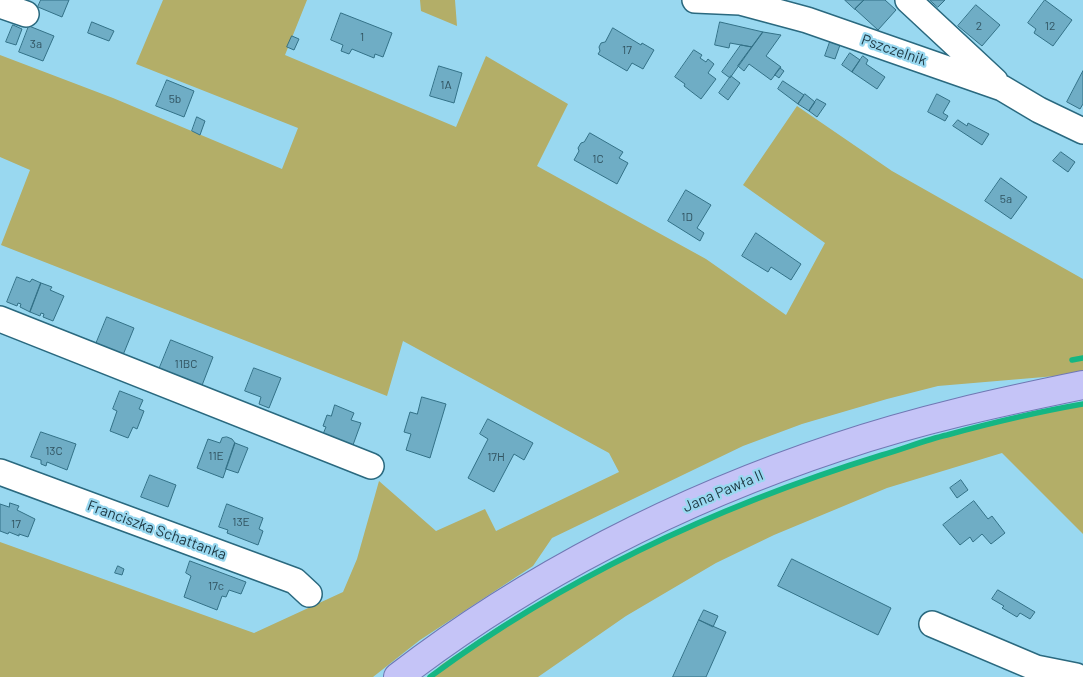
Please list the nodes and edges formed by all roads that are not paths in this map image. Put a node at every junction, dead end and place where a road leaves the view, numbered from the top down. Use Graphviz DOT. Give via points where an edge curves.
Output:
graph roads {
  1 [pos="695,0"];
  2 [pos="908,0"];
  3 [pos="740,1"];
  4 [pos="0,5"];
  5 [pos="26,14"];
  6 [pos="1002,88"];
  7 [pos="1083,131"];
  8 [pos="0,319"];
  9 [pos="1083,385"];
  10 [pos="370,466"];
  11 [pos="0,472"];
  12 [pos="310,594"];
  13 [pos="932,624"];
  14 [pos="1078,676"];
  15 [pos="398,677"];
  1 -- 3 [label="street, Pszczelnik"];
  2 -- 6 [label="street"];
  3 -- 6 [label="street, Pszczelnik" via="807,20"];
  4 -- 5 [label="street"];
  6 -- 7 [label="street, Pszczelnik"];
  8 -- 10 [label="street"];
  9 -- 15 [label="main road, Jana Pawła II" via="899,428 703,498 623,536 545,579 471,625"];
  11 -- 12 [label="street, Franciszka Schattanka" via="295,581"];
  13 -- 14 [label="street" via="1036,668"];
}
